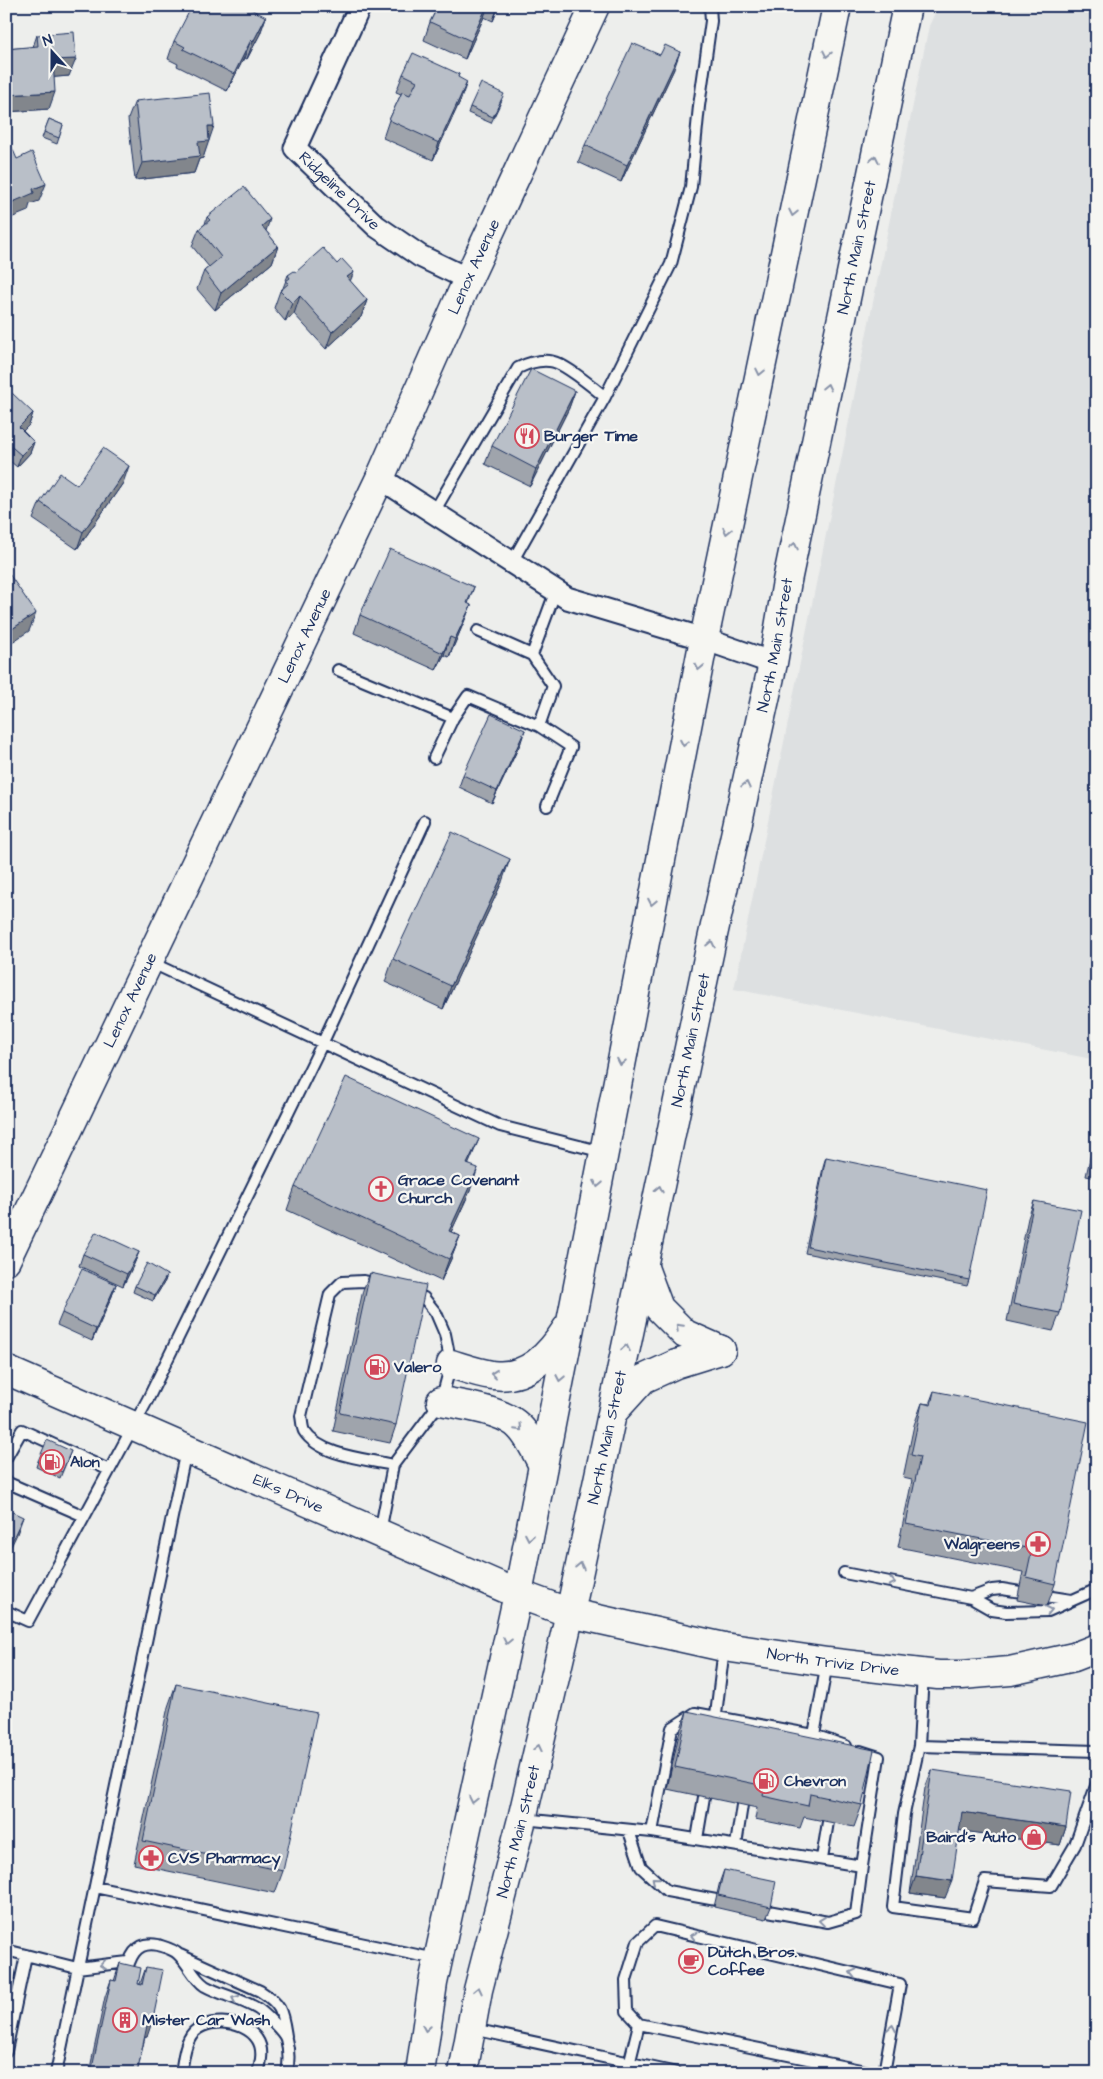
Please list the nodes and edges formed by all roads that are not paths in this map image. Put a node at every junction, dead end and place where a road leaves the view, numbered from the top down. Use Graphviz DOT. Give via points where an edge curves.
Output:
graph roads {
  1 [pos="360,6"];
  2 [pos="595,6"];
  3 [pos="710,6"];
  4 [pos="837,6"];
  5 [pos="907,6"];
  6 [pos="468,279"];
  7 [pos="605,397"];
  8 [pos="380,478"];
  9 [pos="434,512"];
  10 [pos="512,562"];
  11 [pos="556,590"];
  12 [pos="478,631"];
  13 [pos="704,639"];
  14 [pos="532,655"];
  15 [pos="773,663"];
  16 [pos="338,670"];
  17 [pos="453,718"];
  18 [pos="539,726"];
  19 [pos="434,758"];
  20 [pos="546,806"];
  21 [pos="424,821"];
  22 [pos="150,962"];
  23 [pos="323,1042"];
  24 [pos="604,1152"];
  25 [pos="6,1260"];
  26 [pos="643,1265"];
  27 [pos="571,1320"];
  28 [pos="450,1364"];
  29 [pos="6,1370"];
  30 [pos="441,1401"];
  31 [pos="612,1413"];
  32 [pos="134,1426"];
  33 [pos="186,1449"];
  34 [pos="6,1458"];
  35 [pos="392,1465"];
  36 [pos="543,1465"];
  37 [pos="109,1470"];
  38 [pos="6,1482"];
  39 [pos="84,1516"];
  40 [pos="380,1533"];
  41 [pos="844,1572"];
  42 [pos="1093,1591"];
  43 [pos="518,1594"];
  44 [pos="971,1598"];
  45 [pos="1070,1600"];
  46 [pos="6,1612"];
  47 [pos="570,1613"];
  48 [pos="724,1647"];
  49 [pos="1097,1648"];
  50 [pos="828,1662"];
  51 [pos="924,1673"];
  52 [pos="716,1716"];
  53 [pos="713,1732"];
  54 [pos="814,1735"];
  55 [pos="919,1746"];
  56 [pos="1097,1751"];
  57 [pos="1097,1783"];
  58 [pos="704,1797"];
  59 [pos="742,1805"];
  60 [pos="522,1819"];
  61 [pos="828,1822"];
  62 [pos="629,1831"];
  63 [pos="652,1832"];
  64 [pos="697,1839"];
  65 [pos="736,1845"];
  66 [pos="822,1858"];
  67 [pos="862,1866"];
  68 [pos="95,1887"];
  69 [pos="716,1900"];
  70 [pos="768,1911"];
  71 [pos="6,1950"];
  72 [pos="178,1954"];
  73 [pos="26,1955"];
  74 [pos="128,1962"];
  75 [pos="77,1968"];
  76 [pos="436,1972"];
  77 [pos="122,1992"];
  78 [pos="640,2024"];
  79 [pos="470,2029"];
  80 [pos="286,2037"];
  81 [pos="6,2051"];
  82 [pos="630,2062"];
  83 [pos="56,2073"];
  84 [pos="181,2073"];
  85 [pos="258,2073"];
  86 [pos="287,2073"];
  87 [pos="420,2073"];
  88 [pos="464,2073"];
  89 [pos="628,2073"];
  90 [pos="677,2073"];
  91 [pos="875,2073"];
  92 [pos="884,2073"];
  1 -- 6 [label="street, Ridgeline Drive" via="295,148 376,226 420,256"];
  2 -- 6 [label="main road, Lenox Avenue"];
  3 -- 7 [label="lane" via="691,187 686,206 670,264"];
  4 -- 13 [label="main road, one-way"];
  15 -- 5 [label="main road, North Main Street, one-way" via="786,581"];
  6 -- 8 [label="main road, Lenox Avenue"];
  7 -- 9 [label="lane" via="551,361 529,363 518,368"];
  7 -- 10 [label="lane"];
  8 -- 9 [label="street"];
  8 -- 22 [label="main road, Lenox Avenue"];
  9 -- 10 [label="street"];
  10 -- 11 [label="street"];
  11 -- 13 [label="street" via="567,598"];
  11 -- 14 [label="lane"];
  12 -- 14 [label="lane"];
  13 -- 15 [label="street"];
  13 -- 24 [label="main road, one-way"];
  14 -- 18 [label="lane" via="553,686"];
  26 -- 15 [label="main road, North Main Street, one-way"];
  16 -- 17 [label="lane"];
  17 -- 18 [label="lane" via="468,696"];
  17 -- 19 [label="lane"];
  18 -- 20 [label="lane" via="571,747"];
  21 -- 23 [label="lane"];
  22 -- 23 [label="lane"];
  22 -- 25 [label="main road, Lenox Avenue"];
  23 -- 24 [label="lane" via="500,1126"];
  23 -- 32 [label="lane"];
  24 -- 27 [label="main road, one-way"];
  31 -- 26 [label="main road, North Main Street, one-way"];
  31 -- 26 [label="main road, one-way" via="643,1379 676,1364 722,1350 685,1334 659,1308"];
  27 -- 28 [label="main road, one-way" via="553,1349 537,1363 514,1374 492,1375"];
  27 -- 36 [label="main road, one-way"];
  28 -- 30 [label="lane"];
  28 -- 35 [label="lane" via="445,1334 436,1313 424,1298 408,1290 363,1281 342,1282 330,1294 301,1416 303,1430 328,1451"];
  29 -- 32 [label="main road, Elks Drive"];
  30 -- 35 [label="lane"];
  30 -- 36 [label="main road, one-way" via="482,1409 515,1423"];
  47 -- 31 [label="main road, North Main Street, one-way"];
  32 -- 33 [label="main road, Elks Drive"];
  32 -- 37 [label="lane"];
  33 -- 40 [label="main road, Elks Drive"];
  33 -- 68 [label="lane"];
  34 -- 37 [label="lane" via="22,1430"];
  35 -- 40 [label="lane"];
  36 -- 43 [label="main road, one-way"];
  37 -- 39 [label="lane"];
  38 -- 39 [label="lane"];
  39 -- 46 [label="lane" via="28,1621"];
  40 -- 43 [label="main road, Elks Drive"];
  41 -- 44 [label="lane, one-way"];
  42 -- 45 [label="lane"];
  43 -- 47 [label="main road, Elks Drive"];
  43 -- 76 [label="main road, one-way"];
  44 -- 45 [label="lane" via="1002,1589"];
  44 -- 45 [label="lane, one-way" via="992,1610 1020,1613 1048,1611"];
  47 -- 48 [label="main road, North Triviz Drive"];
  60 -- 47 [label="main road, North Main Street, one-way"];
  48 -- 50 [label="main road, North Triviz Drive"];
  48 -- 52 [label="lane"];
  49 -- 51 [label="main road, North Triviz Drive" via="1074,1658 1010,1671 962,1675"];
  50 -- 51 [label="main road, North Triviz Drive"];
  50 -- 54 [label="lane"];
  51 -- 55 [label="lane"];
  52 -- 53 [label="lane"];
  52 -- 54 [label="lane" via="758,1728"];
  52 -- 63 [label="lane" via="696,1713 672,1728"];
  54 -- 67 [label="lane" via="842,1749 879,1757"];
  55 -- 56 [label="lane"];
  55 -- 57 [label="lane" via="904,1814 893,1907 973,1918 985,1880 1050,1886 1075,1845"];
  58 -- 64 [label="lane"];
  59 -- 65 [label="lane"];
  60 -- 62 [label="lane"];
  79 -- 60 [label="main road, North Main Street, one-way"];
  61 -- 66 [label="lane"];
  62 -- 63 [label="lane"];
  69 -- 62 [label="lane, one-way" via="667,1891 641,1867"];
  63 -- 64 [label="lane"];
  64 -- 65 [label="lane"];
  65 -- 66 [label="lane"];
  66 -- 67 [label="lane"];
  67 -- 70 [label="lane, one-way" via="856,1914 828,1922"];
  68 -- 75 [label="lane"];
  68 -- 76 [label="lane"];
  71 -- 73 [label="lane"];
  72 -- 74 [label="lane" via="152,1944 141,1946"];
  80 -- 72 [label="lane, one-way" via="257,2009 205,1986"];
  72 -- 80 [label="lane" via="271,1998 280,2007"];
  73 -- 75 [label="lane"];
  73 -- 81 [label="lane"];
  74 -- 75 [label="lane, one-way"];
  74 -- 77 [label="lane"];
  75 -- 83 [label="lane"];
  76 -- 87 [label="main road, one-way"];
  78 -- 82 [label="lane"];
  78 -- 91 [label="lane"];
  92 -- 78 [label="lane, one-way" via="900,1984 654,1926 638,1942 626,1980 627,2011"];
  79 -- 82 [label="lane"];
  79 -- 88 [label="main road, North Main Street"];
  80 -- 86 [label="lane"];
  82 -- 89 [label="lane"];
  82 -- 90 [label="lane"];
  84 -- 85 [label="lane" via="189,2038 200,2027 217,2022 246,2029 257,2038 261,2051"];
}
